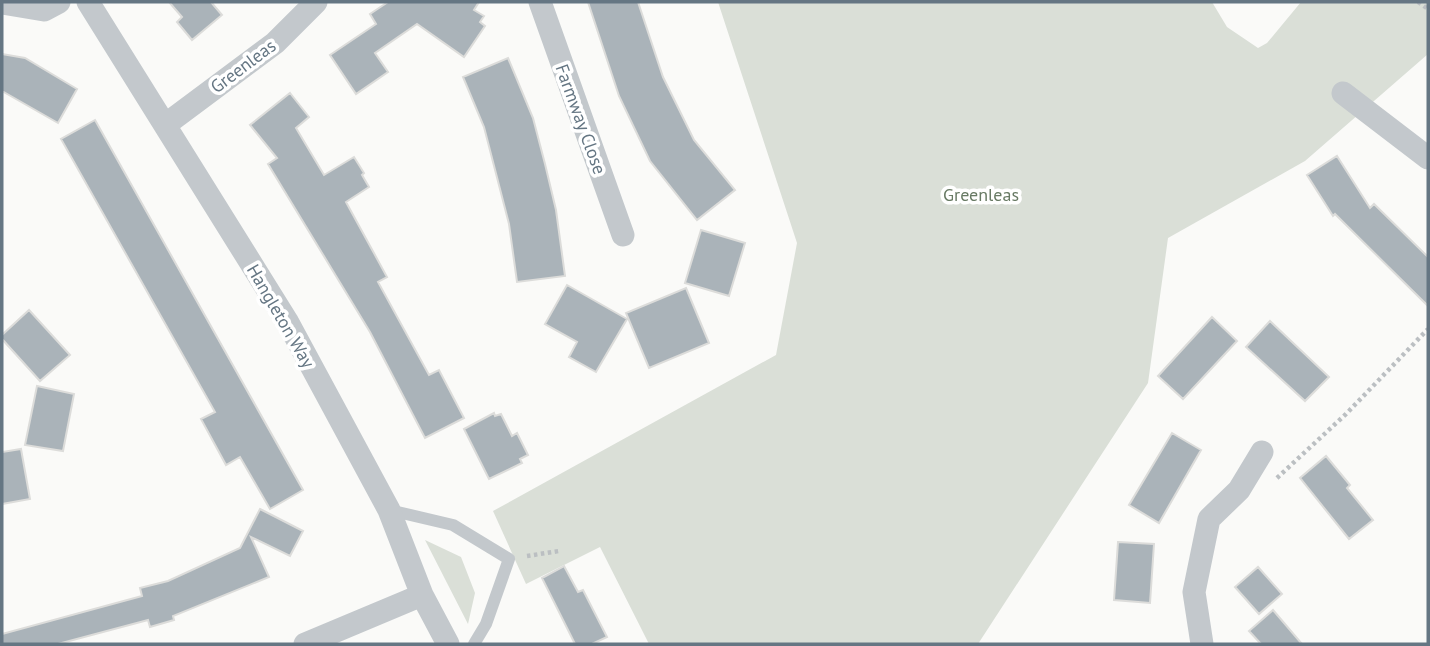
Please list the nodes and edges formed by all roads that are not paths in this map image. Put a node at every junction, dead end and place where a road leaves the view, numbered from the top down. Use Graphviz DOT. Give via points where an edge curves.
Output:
graph roads {
  1 [pos="59,2"];
  2 [pos="88,2"];
  3 [pos="316,2"];
  4 [pos="540,2"];
  5 [pos="2,4"];
  6 [pos="1342,93"];
  7 [pos="165,125"];
  8 [pos="1428,158"];
  9 [pos="623,236"];
  10 [pos="1262,452"];
  11 [pos="389,510"];
  12 [pos="422,595"];
  13 [pos="305,644"];
  14 [pos="449,644"];
  15 [pos="474,644"];
  16 [pos="1202,644"];
  1 -- 5 [label="street" via="44,10"];
  2 -- 7 [label="street, Hangleton Way"];
  3 -- 7 [label="street, Greenleas" via="275,43"];
  4 -- 9 [label="street, Farmway Close"];
  6 -- 8 [label="street"];
  7 -- 11 [label="street, Hangleton Way" via="287,321"];
  10 -- 16 [label="street" via="1239,490 1209,519 1194,592"];
  11 -- 12 [label="street, Hangleton Way"];
  11 -- 15 [label="lane" via="453,525 509,559"];
  12 -- 13 [label="street"];
  12 -- 14 [label="street, Hangleton Way"];
}
